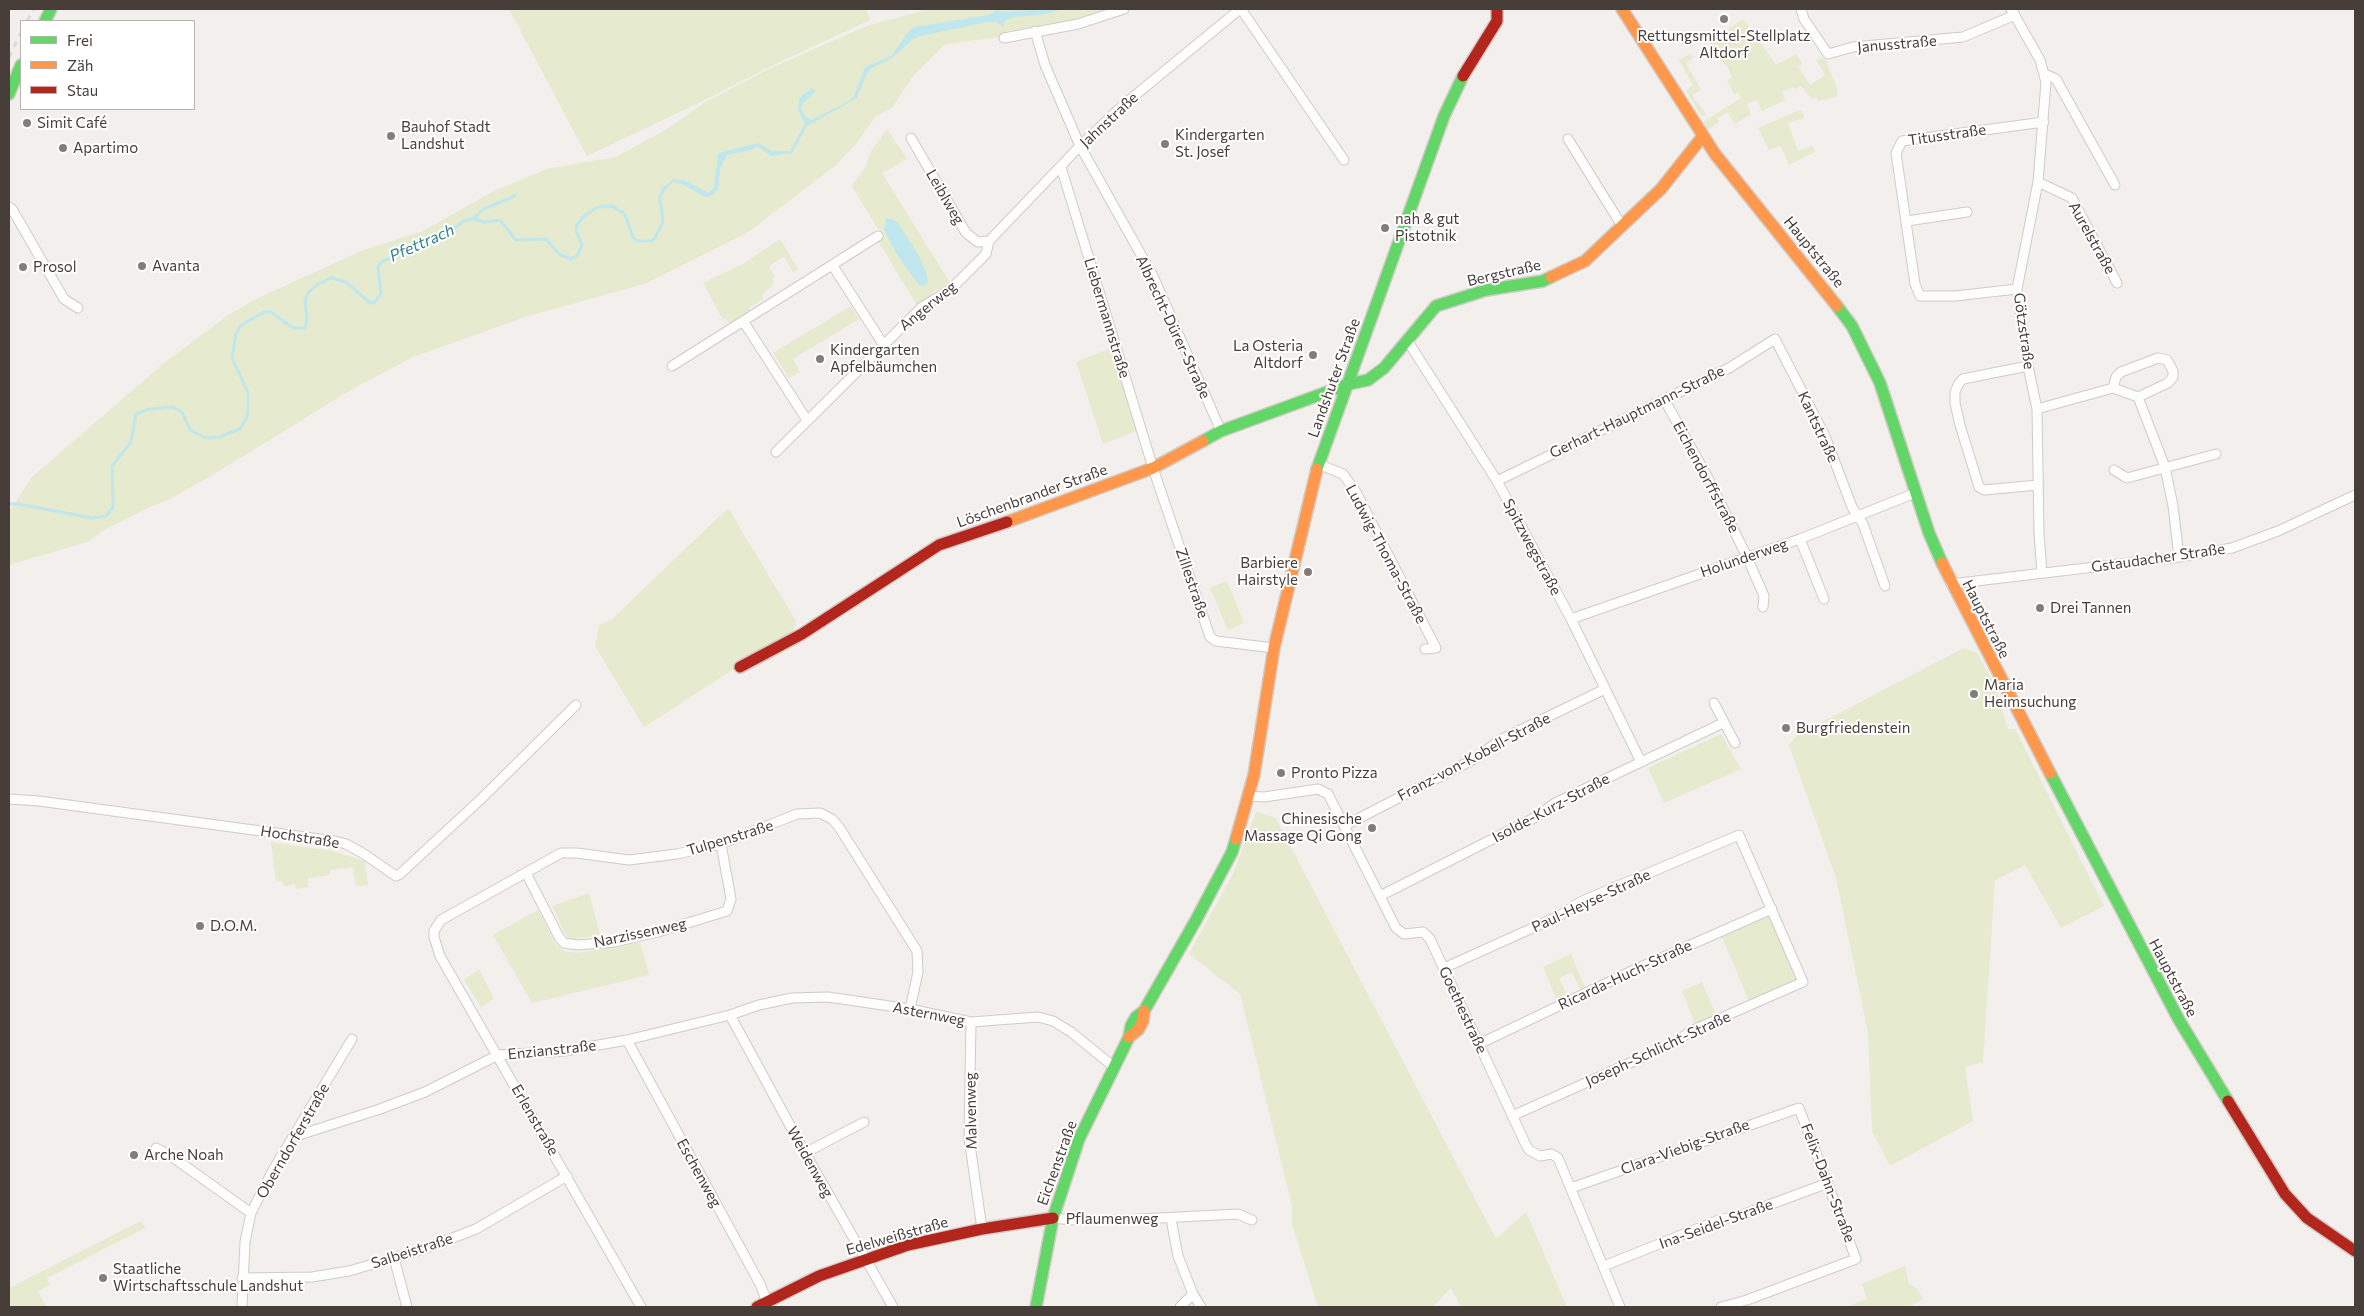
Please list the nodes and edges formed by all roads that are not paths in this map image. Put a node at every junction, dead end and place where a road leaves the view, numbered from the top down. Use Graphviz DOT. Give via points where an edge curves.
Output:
graph roads {
  1 [pos="1124,9"];
  2 [pos="1240,9"];
  3 [pos="1497,9"];
  4 [pos="1622,9"];
  5 [pos="1801,9"];
  6 [pos="2013,12"];
  7 [pos="1035,31"];
  8 [pos="1004,38"];
  9 [pos="20,67"];
  10 [pos="2046,74"];
  11 [pos="9,94"];
  12 [pos="2044,122"];
  13 [pos="1703,136"];
  14 [pos="911,138"];
  15 [pos="1568,138"];
  16 [pos="1080,146"];
  17 [pos="1344,160"];
  18 [pos="1061,167"];
  19 [pos="2038,182"];
  20 [pos="2115,185"];
  21 [pos="9,208"];
  22 [pos="1967,212"];
  23 [pos="1907,221"];
  24 [pos="1622,226"];
  25 [pos="878,236"];
  26 [pos="989,241"];
  27 [pos="833,266"];
  28 [pos="2117,283"];
  29 [pos="2016,289"];
  30 [pos="78,308"];
  31 [pos="743,321"];
  32 [pos="1775,339"];
  33 [pos="1407,340"];
  34 [pos="883,344"];
  35 [pos="672,366"];
  36 [pos="2028,366"];
  37 [pos="1349,384"];
  38 [pos="2113,388"];
  39 [pos="2138,397"];
  40 [pos="1664,399"];
  41 [pos="2037,409"];
  42 [pos="807,420"];
  43 [pos="1220,431"];
  44 [pos="776,452"];
  45 [pos="2216,454"];
  46 [pos="1318,464"];
  47 [pos="2165,467"];
  48 [pos="1153,468"];
  49 [pos="2114,470"];
  50 [pos="1497,481"];
  51 [pos="2038,485"];
  52 [pos="1915,493"];
  53 [pos="2355,495"];
  54 [pos="1857,516"];
  55 [pos="1800,539"];
  56 [pos="1747,557"];
  57 [pos="2179,557"];
  58 [pos="2042,573"];
  59 [pos="1951,584"];
  60 [pos="1885,586"];
  61 [pos="1824,599"];
  62 [pos="1763,607"];
  63 [pos="1571,620"];
  64 [pos="1274,648"];
  65 [pos="1425,649"];
  66 [pos="740,667"];
  67 [pos="1605,689"];
  68 [pos="1714,703"];
  69 [pos="576,705"];
  70 [pos="1724,723"];
  71 [pos="1734,743"];
  72 [pos="1641,762"];
  73 [pos="1254,775"];
  74 [pos="1249,796"];
  75 [pos="9,799"];
  76 [pos="1344,826"];
  77 [pos="721,844"];
  78 [pos="526,872"];
  79 [pos="1380,896"];
  80 [pos="1772,909"];
  81 [pos="434,931"];
  82 [pos="1444,968"];
  83 [pos="910,1009"];
  84 [pos="730,1015"];
  85 [pos="971,1022"];
  86 [pos="352,1040"];
  87 [pos="627,1040"];
  88 [pos="1479,1044"];
  89 [pos="498,1055"];
  90 [pos="1114,1067"];
  91 [pos="1800,1108"];
  92 [pos="1512,1116"];
  93 [pos="864,1122"];
  94 [pos="296,1136"];
  95 [pos="156,1148"];
  96 [pos="805,1153"];
  97 [pos="567,1176"];
  98 [pos="1828,1183"];
  99 [pos="1571,1188"];
  100 [pos="251,1213"];
  101 [pos="1053,1218"];
  102 [pos="1170,1219"];
  103 [pos="1252,1220"];
  104 [pos="982,1229"];
  105 [pos="2335,1238"];
  106 [pos="2355,1242"];
  107 [pos="2355,1251"];
  108 [pos="394,1258"];
  109 [pos="865,1259"];
  110 [pos="1604,1266"];
  111 [pos="242,1278"];
  112 [pos="1193,1294"];
  113 [pos="764,1305"];
  114 [pos="242,1307"];
  115 [pos="407,1307"];
  116 [pos="641,1307"];
  117 [pos="893,1307"];
  118 [pos="1036,1307"];
  119 [pos="1180,1307"];
  120 [pos="1201,1307"];
  121 [pos="1620,1307"];
  122 [pos="1721,1307"];
  1 -- 7 [label="street" via="1078,24"];
  2 -- 16 [label="street, Jahnstraße" via="1152,80"];
  2 -- 17 [label="street"];
  3 -- 37 [label="street, Landshuter Straße" via="1496,21 1461,79 1444,116"];
  4 -- 13 [label="street, Hauptstraße"];
  5 -- 6 [label="street, Janusstraße" via="1804,19 1828,54 1853,47 1963,37"];
  6 -- 10 [label="street, Götzstraße"];
  7 -- 8 [label="street"];
  7 -- 16 [label="street, Albrecht-Dürer-Straße" via="1045,65"];
  9 -- 11 [label="street"];
  10 -- 12 [label="street, Götzstraße"];
  10 -- 20 [label="street" via="2056,79"];
  12 -- 19 [label="street, Götzstraße"];
  12 -- 23 [label="street, Titusstraße" via="1902,141 1896,153"];
  13 -- 24 [label="street, Bergstraße" via="1661,189"];
  13 -- 52 [label="street, Hauptstraße" via="1852,326 1880,384"];
  14 -- 26 [label="street, Leiblweg" via="966,233 978,242"];
  15 -- 24 [label="street"];
  16 -- 18 [label="street, Jahnstraße"];
  16 -- 43 [label="street, Albrecht-Dürer-Straße" via="1153,276"];
  18 -- 26 [label="street, Jahnstraße"];
  18 -- 48 [label="street, Liebermannstraße"];
  19 -- 28 [label="street, Aurelstraße" via="2072,198"];
  19 -- 29 [label="street, Götzstraße"];
  21 -- 30 [label="street" via="64,299"];
  22 -- 23 [label="street"];
  23 -- 29 [label="street, Titusstraße" via="1915,284 1920,296 1955,296"];
  24 -- 33 [label="street, Bergstraße" via="1585,261 1543,281 1486,290 1436,306"];
  25 -- 27 [label="street"];
  26 -- 34 [label="street, Angerweg" via="986,254 950,290 922,308"];
  27 -- 31 [label="street"];
  27 -- 34 [label="street"];
  29 -- 36 [label="street, Götzstraße"];
  31 -- 35 [label="street"];
  31 -- 42 [label="street"];
  32 -- 40 [label="street, Gerhart-Hauptmann-Straße" via="1729,368"];
  32 -- 54 [label="street, Kantstraße" via="1825,436"];
  33 -- 37 [label="street, Bergstraße" via="1379,372 1368,380"];
  33 -- 50 [label="street, Spitzwegstraße"];
  34 -- 42 [label="street, Angerweg"];
  36 -- 41 [label="street, Götzstraße"];
  36 -- 51 [label="street" via="1963,380 1958,383 1955,402 1979,487 1984,490"];
  37 -- 43 [label="street, Löschenbrander Straße"];
  37 -- 46 [label="street, Landshuter Straße"];
  38 -- 39 [label="street"];
  38 -- 39 [label="street" via="2116,377 2129,368 2158,358 2167,360 2173,378"];
  38 -- 41 [label="street"];
  39 -- 47 [label="street"];
  40 -- 50 [label="street, Gerhart-Hauptmann-Straße"];
  40 -- 56 [label="street, Eichendorffstraße"];
  41 -- 51 [label="street, Götzstraße"];
  42 -- 44 [label="street, Angerweg"];
  43 -- 48 [label="street, Löschenbrander Straße"];
  45 -- 47 [label="street"];
  46 -- 64 [label="street, Landshuter Straße"];
  46 -- 65 [label="street, Ludwig-Thoma-Straße" via="1343,474 1356,492 1436,648"];
  47 -- 49 [label="street" via="2127,478"];
  47 -- 57 [label="street"];
  48 -- 64 [label="street, Zillestraße" via="1210,638"];
  48 -- 66 [label="street, Löschenbrander Straße" via="1032,514 938,545 802,634"];
  50 -- 63 [label="street, Spitzwegstraße"];
  51 -- 58 [label="street, Götzstraße"];
  52 -- 54 [label="street, Holunderweg"];
  52 -- 59 [label="street, Hauptstraße"];
  53 -- 57 [label="street, Gstaudacher Straße" via="2251,542"];
  54 -- 55 [label="street, Holunderweg"];
  54 -- 60 [label="street, Kantstraße" via="1863,524"];
  55 -- 56 [label="street, Holunderweg"];
  55 -- 61 [label="street"];
  56 -- 62 [label="street, Eichendorffstraße" via="1764,596"];
  56 -- 63 [label="street, Holunderweg"];
  57 -- 58 [label="street, Gstaudacher Straße"];
  58 -- 59 [label="street, Gstaudacher Straße"];
  59 -- 105 [label="street, Hauptstraße" via="2179,1020 2285,1194 2307,1218"];
  63 -- 67 [label="street, Spitzwegstraße"];
  64 -- 73 [label="street, Landshuter Straße"];
  67 -- 72 [label="street, Spitzwegstraße"];
  67 -- 76 [label="street, Franz-von-Kobell-Straße" via="1500,740 1476,758"];
  68 -- 70 [label="street"];
  69 -- 75 [label="street, Hochstraße" via="481,799 396,876 358,850 335,841"];
  70 -- 71 [label="street"];
  70 -- 72 [label="street, Isolde-Kurz-Straße"];
  72 -- 79 [label="street, Isolde-Kurz-Straße"];
  73 -- 74 [label="street, Eichenstraße"];
  74 -- 76 [label="street, Goethestraße" via="1322,790 1328,794"];
  74 -- 90 [label="street, Eichenstraße" via="1232,852 1144,1011 1131,1026 1129,1038"];
  76 -- 79 [label="street, Goethestraße"];
  77 -- 78 [label="street, Tulpenstraße" via="628,860 577,852 561,853"];
  77 -- 78 [label="street, Narzissenweg" via="731,899 727,911 614,942 564,943"];
  77 -- 83 [label="street, Tulpenstraße" via="798,814 820,813 832,819 917,952 918,972"];
  78 -- 81 [label="street, Tulpenstraße" via="445,916"];
  79 -- 82 [label="street, Goethestraße" via="1399,932 1423,932 1427,935"];
  80 -- 82 [label="street, Paul-Heyse-Straße" via="1739,835 1580,902 1559,916"];
  80 -- 88 [label="street, Ricarda-Huch-Straße"];
  80 -- 92 [label="street, Joseph-Schlicht-Straße" via="1803,982"];
  81 -- 89 [label="street, Erlenstraße" via="440,956"];
  82 -- 88 [label="street, Goethestraße"];
  83 -- 84 [label="street, Asternweg" via="828,997 783,1000"];
  83 -- 85 [label="street, Asternweg"];
  84 -- 87 [label="street, Enzianstraße"];
  84 -- 96 [label="street, Weidenweg"];
  85 -- 90 [label="street, Asternweg" via="1030,1017 1053,1020"];
  85 -- 104 [label="street, Malvenweg" via="969,1138"];
  86 -- 94 [label="street, Oberndorferstraße"];
  87 -- 89 [label="street, Enzianstraße" via="565,1050"];
  87 -- 113 [label="street, Eschenweg" via="760,1284"];
  88 -- 92 [label="street, Goethestraße"];
  89 -- 94 [label="street, Enzianstraße" via="425,1092"];
  89 -- 97 [label="street, Erlenstraße"];
  90 -- 101 [label="street, Eichenstraße" via="1078,1139"];
  91 -- 98 [label="street, Felix-Dahn-Straße"];
  91 -- 99 [label="street, Clara-Viebig-Straße"];
  92 -- 99 [label="street, Goethestraße" via="1529,1150 1540,1156 1552,1154 1558,1158"];
  93 -- 96 [label="street"];
  94 -- 100 [label="street, Oberndorferstraße" via="273,1170"];
  95 -- 100 [label="street"];
  96 -- 109 [label="street, Weidenweg"];
  97 -- 108 [label="street, Salbeistraße" via="476,1229"];
  97 -- 116 [label="street, Erlenstraße"];
  98 -- 110 [label="street, Ina-Seidel-Straße" via="1742,1215 1718,1220"];
  98 -- 122 [label="street, Felix-Dahn-Straße" via="1856,1259"];
  99 -- 110 [label="street, Goethestraße"];
  100 -- 111 [label="street, Oberndorferstraße"];
  101 -- 102 [label="street, Pflaumenweg"];
  101 -- 104 [label="street, Edelweißstraße"];
  101 -- 118 [label="street, Eichenstraße"];
  102 -- 103 [label="street, Pflaumenweg" via="1238,1214"];
  102 -- 112 [label="street, Pflaumenweg" via="1178,1256"];
  104 -- 109 [label="street, Edelweißstraße" via="921,1242"];
  105 -- 106 [label="street, Hauptstraße"];
  105 -- 107 [label="street, Hauptstraße"];
  108 -- 111 [label="street, Salbeistraße" via="312,1277"];
  108 -- 115 [label="street"];
  109 -- 113 [label="street, Edelweißstraße" via="819,1276"];
  109 -- 117 [label="street, Weidenweg"];
  110 -- 121 [label="street, Goethestraße"];
  111 -- 114 [label="street, Oberndorferstraße"];
  112 -- 119 [label="street"];
  112 -- 120 [label="street, Pflaumenweg"];
}
